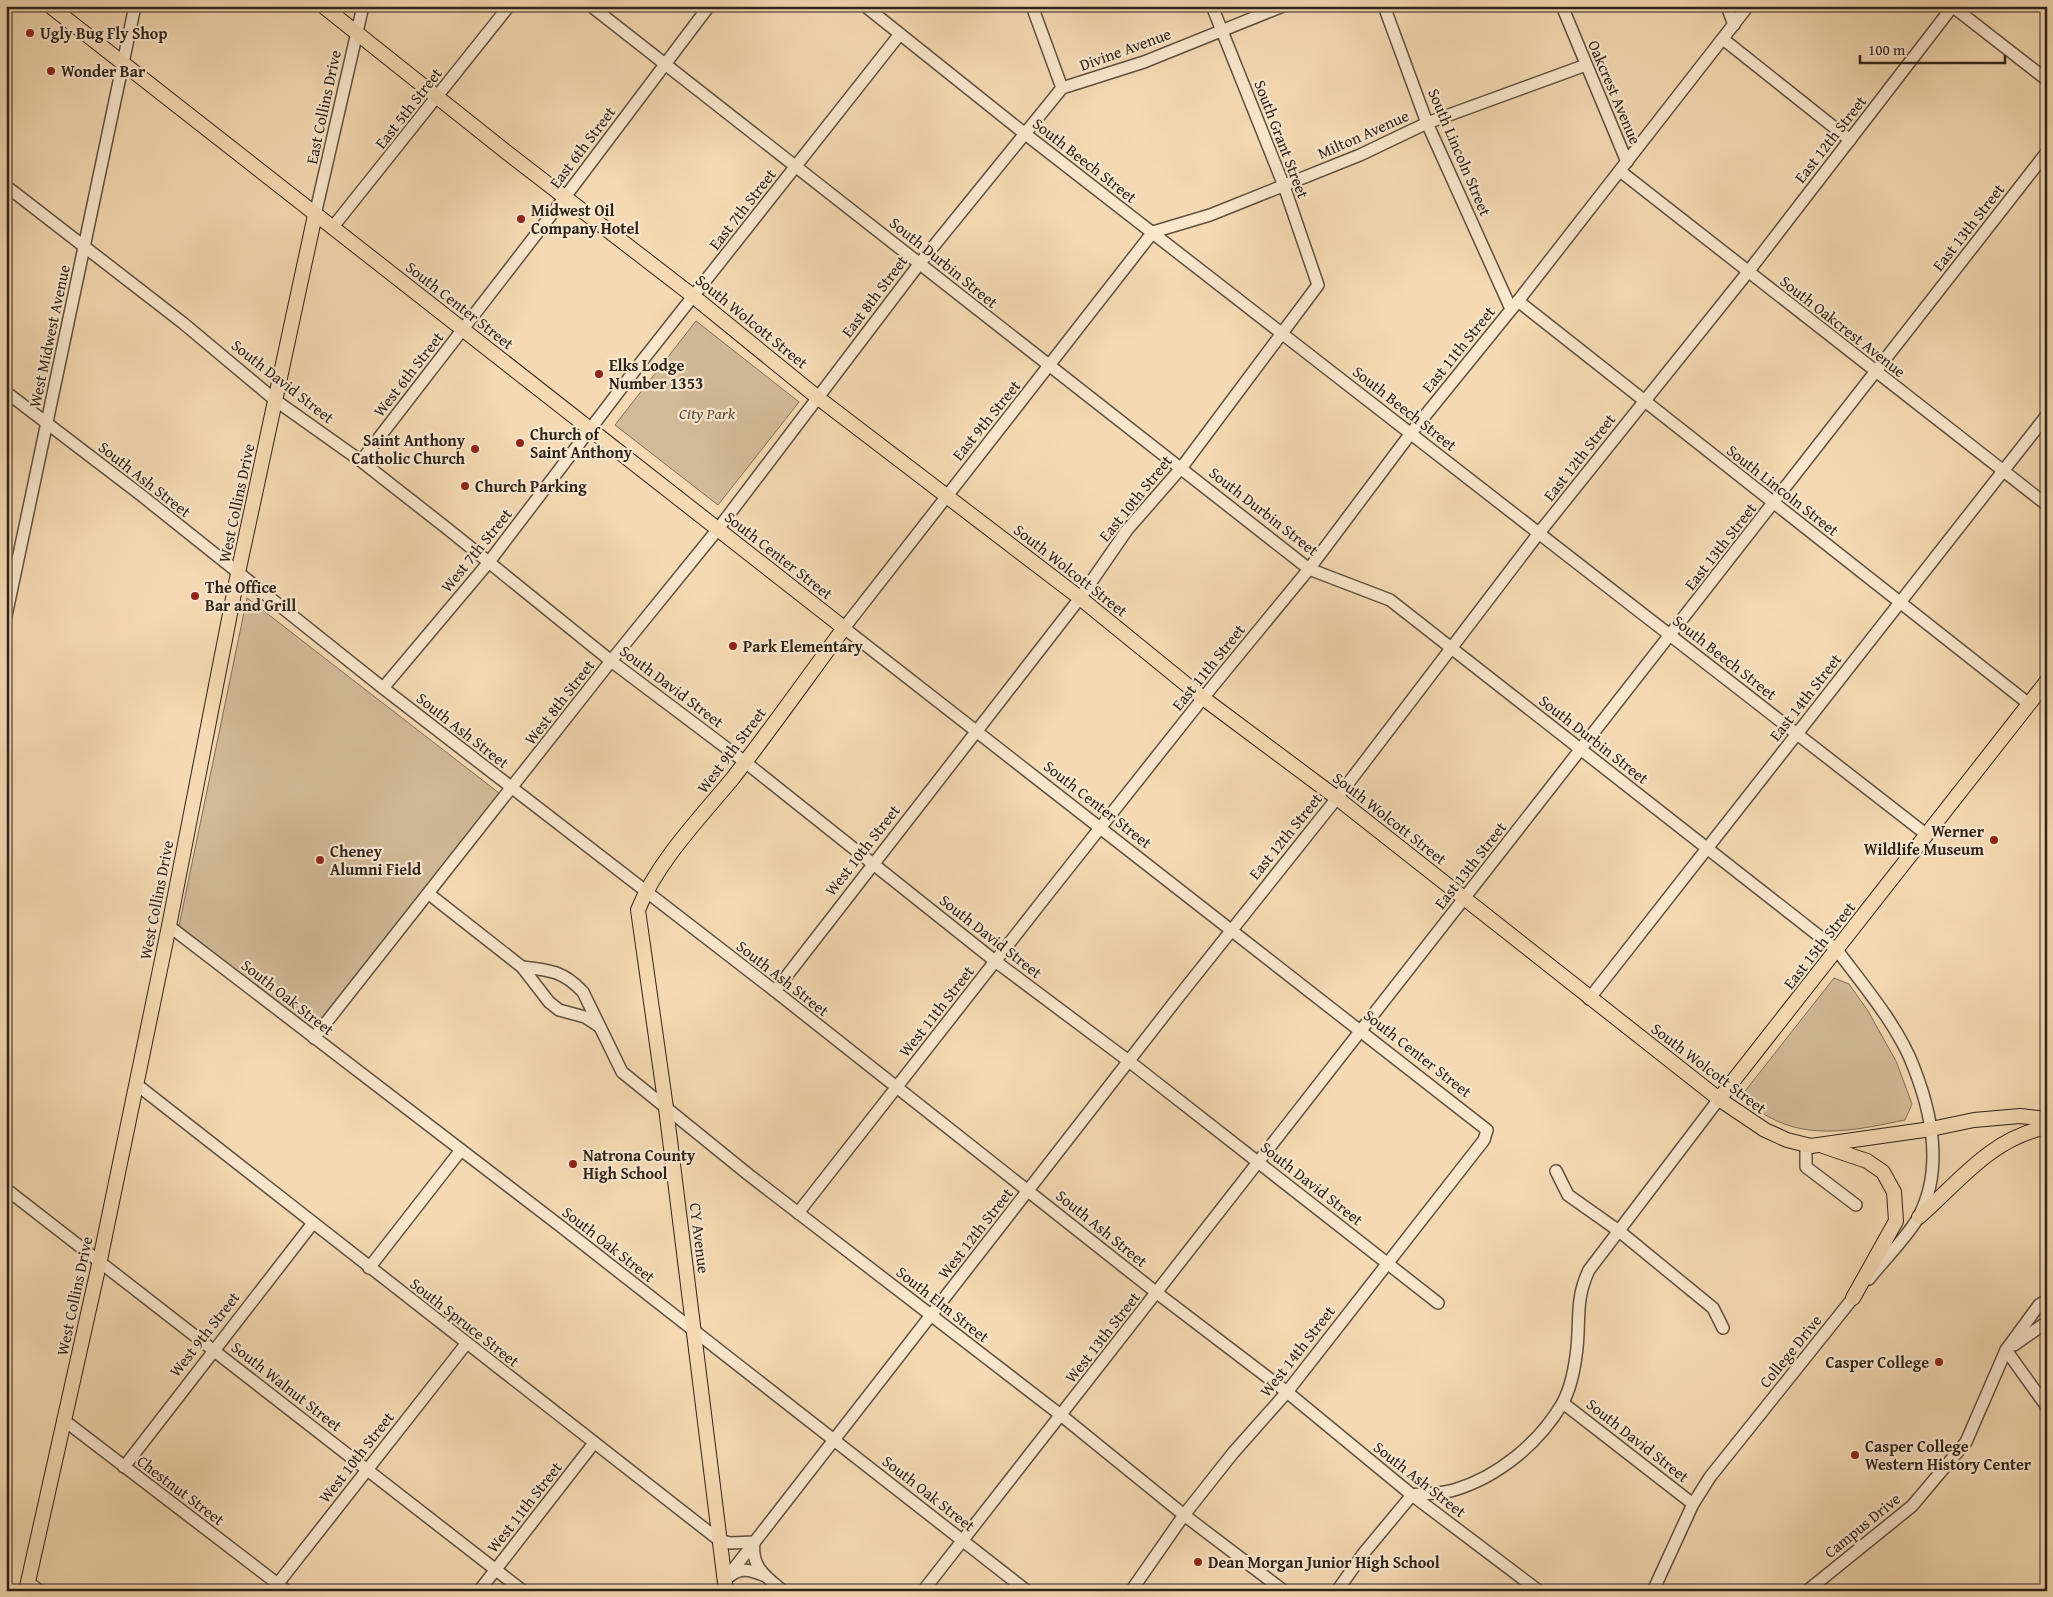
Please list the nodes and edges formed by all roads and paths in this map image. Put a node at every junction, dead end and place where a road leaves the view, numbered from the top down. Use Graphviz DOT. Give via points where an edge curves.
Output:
graph roads {
  1 [pos="50,6"];
  2 [pos="135,6"];
  3 [pos="323,6"];
  4 [pos="363,6"];
  5 [pos="508,6"];
  6 [pos="591,6"];
  7 [pos="709,6"];
  8 [pos="865,6"];
  9 [pos="1032,6"];
  10 [pos="1212,6"];
  11 [pos="1283,6"];
  12 [pos="1384,6"];
  13 [pos="1562,6"];
  14 [pos="1727,6"];
  15 [pos="1748,6"];
  16 [pos="1953,6"];
  17 [pos="1734,24"];
  18 [pos="1222,30"];
  19 [pos="356,32"];
  20 [pos="900,34"];
  21 [pos="1723,39"];
  22 [pos="122,62"];
  23 [pos="664,65"];
  24 [pos="1586,65"];
  25 [pos="2047,80"];
  26 [pos="1062,88"];
  27 [pos="437,97"];
  28 [pos="1427,123"];
  29 [pos="1024,133"];
  30 [pos="1850,140"];
  31 [pos="2047,152"];
  32 [pos="1627,162"];
  33 [pos="797,166"];
  34 [pos="1620,172"];
  35 [pos="6,186"];
  36 [pos="1284,186"];
  37 [pos="566,197"];
  38 [pos="316,215"];
  39 [pos="332,228"];
  40 [pos="1153,232"];
  41 [pos="85,246"];
  42 [pos="920,263"];
  43 [pos="1748,272"];
  44 [pos="1318,285"];
  45 [pos="694,296"];
  46 [pos="1514,305"];
  47 [pos="463,330"];
  48 [pos="1281,332"];
  49 [pos="1050,367"];
  50 [pos="1876,372"];
  51 [pos="6,392"];
  52 [pos="818,397"];
  53 [pos="275,400"];
  54 [pos="1644,400"];
  55 [pos="2047,415"];
  56 [pos="46,423"];
  57 [pos="591,428"];
  58 [pos="1411,434"];
  59 [pos="361,461"];
  60 [pos="1182,467"];
  61 [pos="2003,471"];
  62 [pos="946,495"];
  63 [pos="1774,503"];
  64 [pos="2047,505"];
  65 [pos="718,529"];
  66 [pos="1539,533"];
  67 [pos="489,562"];
  68 [pos="1309,569"];
  69 [pos="238,574"];
  70 [pos="8,595"];
  71 [pos="1080,598"];
  72 [pos="1900,602"];
  73 [pos="6,616"];
  74 [pos="844,628"];
  75 [pos="1670,636"];
  76 [pos="1452,649"];
  77 [pos="611,661"];
  78 [pos="2047,681"];
  79 [pos="383,688"];
  80 [pos="1202,698"];
  81 [pos="2029,704"];
  82 [pos="977,730"];
  83 [pos="1796,734"];
  84 [pos="1581,750"];
  85 [pos="746,762"];
  86 [pos="512,788"];
  87 [pos="1337,798"];
  88 [pos="1100,830"];
  89 [pos="1927,835"];
  90 [pos="1707,848"];
  91 [pos="873,862"];
  92 [pos="645,892"];
  93 [pos="428,894"];
  94 [pos="1464,898"];
  95 [pos="169,926"];
  96 [pos="1232,929"];
  97 [pos="1837,950"];
  98 [pos="995,961"];
  99 [pos="522,967"];
  100 [pos="774,991"];
  101 [pos="1589,999"];
  102 [pos="600,1027"];
  103 [pos="1362,1031"];
  104 [pos="314,1038"];
  105 [pos="1130,1062"];
  106 [pos="136,1084"];
  107 [pos="897,1087"];
  108 [pos="1719,1100"];
  109 [pos="666,1108"];
  110 [pos="2047,1118"];
  111 [pos="2047,1127"];
  112 [pos="1931,1129"];
  113 [pos="1487,1130"];
  114 [pos="1813,1145"];
  115 [pos="461,1150"];
  116 [pos="1258,1162"];
  117 [pos="1556,1171"];
  118 [pos="6,1189"];
  119 [pos="1029,1190"];
  120 [pos="1856,1206"];
  121 [pos="798,1213"];
  122 [pos="1919,1217"];
  123 [pos="313,1223"];
  124 [pos="1619,1231"];
  125 [pos="100,1260"];
  126 [pos="1387,1263"];
  127 [pos="370,1268"];
  128 [pos="1157,1293"];
  129 [pos="1853,1298"];
  130 [pos="2047,1300"];
  131 [pos="1438,1302"];
  132 [pos="932,1316"];
  133 [pos="2047,1322"];
  134 [pos="1723,1328"];
  135 [pos="695,1332"];
  136 [pos="466,1344"];
  137 [pos="214,1350"];
  138 [pos="2006,1350"];
  139 [pos="1287,1392"];
  140 [pos="1562,1403"];
  141 [pos="2047,1407"];
  142 [pos="1062,1416"];
  143 [pos="65,1421"];
  144 [pos="834,1440"];
  145 [pos="594,1443"];
  146 [pos="124,1466"];
  147 [pos="367,1470"];
  148 [pos="1412,1495"];
  149 [pos="1694,1504"];
  150 [pos="1184,1515"];
  151 [pos="719,1540"];
  152 [pos="963,1541"];
  153 [pos="754,1542"];
  154 [pos="496,1569"];
  155 [pos="763,1574"];
  156 [pos="725,1585"];
  157 [pos="27,1586"];
  158 [pos="279,1588"];
  159 [pos="40,1591"];
  160 [pos="479,1591"];
  161 [pos="523,1591"];
  162 [pos="783,1591"];
  163 [pos="923,1591"];
  164 [pos="1027,1591"];
  165 [pos="1131,1591"];
  166 [pos="1284,1591"];
  167 [pos="1337,1591"];
  168 [pos="1539,1591"];
  169 [pos="1653,1591"];
  170 [pos="1807,1591"];
  1 -- 22 [label="main road, South Center Street"];
  2 -- 22 [label="street, West Midwest Avenue"];
  3 -- 19 [label="main road, South Wolcott Street"];
  4 -- 19 [label="street, East Collins Drive"];
  5 -- 27 [label="street, East 5th Street"];
  6 -- 23 [label="street, South Durbin Street"];
  7 -- 23 [label="street, East 6th Street"];
  8 -- 20 [label="street, South Beech Street"];
  9 -- 26 [label="street"];
  10 -- 18 [label="street, South Grant Street"];
  11 -- 18 [label="street, Divine Avenue"];
  12 -- 28 [label="street, South Lincoln Street"];
  13 -- 24 [label="street, Oakcrest Avenue"];
  14 -- 17 [label="street"];
  15 -- 17 [label="street, East 11th Street"];
  16 -- 25 [label="street"];
  16 -- 30 [label="street, East 12th Street"];
  17 -- 21 [label="street, East 11th Street"];
  18 -- 26 [label="street, Divine Avenue" via="1144,62"];
  18 -- 36 [label="street, South Grant Street"];
  19 -- 27 [label="main road, South Wolcott Street"];
  19 -- 38 [label="street, East Collins Drive"];
  20 -- 29 [label="street, South Beech Street"];
  20 -- 33 [label="street, East 7th Street"];
  21 -- 30 [label="street"];
  21 -- 32 [label="street, East 11th Street"];
  22 -- 38 [label="main road, South Center Street"];
  22 -- 41 [label="street, West Midwest Avenue"];
  23 -- 33 [label="street, South Durbin Street"];
  23 -- 37 [label="street, East 6th Street"];
  24 -- 28 [label="street, Milton Avenue"];
  24 -- 32 [label="street, Oakcrest Avenue"];
  26 -- 29 [label="street, East 8th Street"];
  27 -- 37 [label="main road, South Wolcott Street"];
  27 -- 39 [label="street, East 5th Street"];
  28 -- 36 [label="street, Milton Avenue"];
  28 -- 46 [label="street, South Lincoln Street"];
  29 -- 40 [label="street, South Beech Street"];
  29 -- 42 [label="street, East 8th Street"];
  30 -- 43 [label="street, East 12th Street"];
  31 -- 50 [label="street, East 13th Street"];
  32 -- 34 [label="street, East 11th Street"];
  33 -- 42 [label="street, South Durbin Street"];
  33 -- 45 [label="street, East 7th Street"];
  34 -- 43 [label="street, South Oakcrest Avenue"];
  34 -- 46 [label="street, East 11th Street"];
  35 -- 41 [label="street, South David Street"];
  36 -- 40 [label="street, Milton Avenue" via="1210,215"];
  36 -- 44 [label="street, South Grant Street"];
  37 -- 45 [label="main road, South Wolcott Street"];
  37 -- 47 [label="street, East 6th Street"];
  38 -- 39 [label="main road, South Center Street"];
  38 -- 53 [label="main road, West Collins Drive"];
  39 -- 47 [label="main road, South Center Street"];
  40 -- 48 [label="street, South Beech Street"];
  40 -- 49 [label="street, East 9th Street"];
  41 -- 53 [label="street, South David Street"];
  41 -- 56 [label="street, West Midwest Avenue"];
  42 -- 49 [label="street, South Durbin Street"];
  42 -- 52 [label="street, East 8th Street"];
  43 -- 50 [label="street, South Oakcrest Avenue"];
  43 -- 54 [label="street, East 12th Street"];
  44 -- 48 [label="street, East 10th Street"];
  45 -- 52 [label="main road, South Wolcott Street"];
  45 -- 57 [label="street, East 7th Street"];
  46 -- 54 [label="street, South Lincoln Street"];
  46 -- 58 [label="street, East 11th Street"];
  47 -- 57 [label="main road, South Center Street"];
  47 -- 59 [label="street, West 6th Street"];
  48 -- 58 [label="street, South Beech Street"];
  48 -- 60 [label="street, East 10th Street"];
  49 -- 60 [label="street, South Durbin Street"];
  49 -- 62 [label="street, East 9th Street"];
  50 -- 61 [label="street, South Oakcrest Avenue"];
  50 -- 63 [label="street, East 13th Street"];
  51 -- 56 [label="street, South Ash Street"];
  52 -- 62 [label="main road, South Wolcott Street"];
  52 -- 65 [label="street, East 8th Street"];
  53 -- 59 [label="street, South David Street"];
  53 -- 69 [label="main road, West Collins Drive"];
  54 -- 63 [label="street, South Lincoln Street"];
  54 -- 66 [label="street, East 12th Street"];
  55 -- 61 [label="street, East 14th Street"];
  56 -- 69 [label="street, South Ash Street"];
  56 -- 70 [label="street, West Midwest Avenue"];
  57 -- 65 [label="main road, South Center Street"];
  57 -- 67 [label="street, West 7th Street"];
  58 -- 66 [label="street, South Beech Street"];
  58 -- 68 [label="street, East 11th Street"];
  59 -- 67 [label="street, South David Street"];
  60 -- 68 [label="street, South Durbin Street"];
  60 -- 71 [label="street, East 10th Street" via="1127,530"];
  61 -- 64 [label="street, South Oakcrest Avenue"];
  61 -- 72 [label="street, East 14th Street"];
  62 -- 71 [label="main road, South Wolcott Street"];
  62 -- 74 [label="street, East 9th Street"];
  63 -- 72 [label="street, South Lincoln Street"];
  63 -- 75 [label="street, East 13th Street"];
  65 -- 74 [label="main road, South Center Street"];
  65 -- 77 [label="street, West 8th Street"];
  66 -- 75 [label="street, South Beech Street"];
  66 -- 76 [label="street, East 12th Street"];
  67 -- 77 [label="street, South David Street"];
  67 -- 79 [label="street, West 7th Street"];
  68 -- 76 [label="street, South Durbin Street" via="1390,600"];
  68 -- 80 [label="street, East 11th Street"];
  69 -- 79 [label="street, South Ash Street"];
  69 -- 95 [label="main road, West Collins Drive"];
  70 -- 73 [label="street, West Midwest Avenue"];
  71 -- 80 [label="main road, South Wolcott Street"];
  71 -- 82 [label="street, East 10th Street"];
  72 -- 81 [label="street, South Lincoln Street"];
  72 -- 83 [label="street, East 14th Street"];
  74 -- 82 [label="street, South Center Street"];
  74 -- 85 [label="main road, West 9th Street"];
  75 -- 83 [label="street, South Beech Street"];
  75 -- 84 [label="street, East 13th Street"];
  76 -- 84 [label="street, South Durbin Street"];
  76 -- 87 [label="street, East 12th Street"];
  77 -- 85 [label="street, South David Street"];
  77 -- 86 [label="street, West 8th Street"];
  78 -- 81 [label="main road, East 15th Street"];
  79 -- 86 [label="street, South Ash Street"];
  80 -- 87 [label="main road, South Wolcott Street"];
  80 -- 88 [label="street, East 11th Street"];
  81 -- 89 [label="main road, East 15th Street"];
  82 -- 88 [label="street, South Center Street"];
  82 -- 91 [label="street, West 10th Street"];
  83 -- 89 [label="street, South Beech Street"];
  83 -- 90 [label="street, East 14th Street"];
  84 -- 90 [label="street, South Durbin Street"];
  84 -- 94 [label="street, East 13th Street"];
  85 -- 91 [label="street, South David Street"];
  85 -- 92 [label="main road, West 9th Street"];
  86 -- 92 [label="street, South Ash Street"];
  86 -- 93 [label="street, West 8th Street"];
  87 -- 94 [label="main road, South Wolcott Street"];
  87 -- 96 [label="street, East 12th Street"];
  88 -- 96 [label="street, South Center Street"];
  88 -- 98 [label="street, West 11th Street"];
  89 -- 97 [label="main road, East 15th Street"];
  90 -- 97 [label="street, South Durbin Street"];
  90 -- 101 [label="street, East 14th Street"];
  91 -- 98 [label="street, South David Street"];
  91 -- 100 [label="street, West 10th Street"];
  92 -- 100 [label="street, South Ash Street"];
  92 -- 109 [label="main road, CY Avenue" via="638,910"];
  93 -- 99 [label="street"];
  93 -- 104 [label="street, West 8th Street"];
  94 -- 101 [label="main road, South Wolcott Street"];
  94 -- 103 [label="street, East 13th Street"];
  95 -- 104 [label="street, South Oak Street"];
  95 -- 106 [label="main road, West Collins Drive"];
  96 -- 103 [label="street, South Center Street"];
  96 -- 105 [label="street, West 12th Street"];
  97 -- 108 [label="main road, East 15th Street"];
  97 -- 112 [label="street, South Durbin Street" via="1886,1016 1914,1067"];
  98 -- 105 [label="street, South David Street"];
  98 -- 107 [label="street, West 11th Street"];
  99 -- 102 [label="street" via="548,1002"];
  99 -- 102 [label="street, South Elm Street" via="553,970 576,985 583,992"];
  100 -- 107 [label="street, South Ash Street"];
  101 -- 108 [label="main road, South Wolcott Street"];
  102 -- 109 [label="street, South Elm Street" via="622,1072"];
  103 -- 113 [label="street, South Center Street"];
  103 -- 116 [label="street, West 13th Street"];
  104 -- 115 [label="street, South Oak Street"];
  105 -- 116 [label="street, South David Street"];
  105 -- 119 [label="street, West 12th Street"];
  106 -- 123 [label="street, South Spruce Street"];
  106 -- 125 [label="main road, West Collins Drive"];
  107 -- 119 [label="street, South Ash Street"];
  107 -- 121 [label="street, West 11th Street"];
  108 -- 114 [label="main road, South Wolcott Street" via="1764,1130"];
  108 -- 124 [label="street, East 15th Street"];
  109 -- 121 [label="street, South Elm Street"];
  109 -- 135 [label="main road, CY Avenue"];
  110 -- 112 [label="main road, South Wolcott Street" via="2020,1116 1974,1120"];
  111 -- 122 [label="main road" via="1999,1145 1974,1163"];
  112 -- 114 [label="main road, South Wolcott Street"];
  112 -- 122 [label="street, College Drive" via="1934,1161"];
  113 -- 126 [label="street, West 14th Street" via="1484,1140"];
  114 -- 120 [label="street" via="1806,1166"];
  114 -- 129 [label="main road" via="1867,1161 1883,1172 1894,1192 1896,1221"];
  115 -- 127 [label="street"];
  115 -- 135 [label="street, South Oak Street"];
  116 -- 126 [label="street, South David Street"];
  116 -- 128 [label="street, West 13th Street"];
  117 -- 124 [label="street" via="1568,1196"];
  118 -- 125 [label="street, South Walnut Street"];
  119 -- 128 [label="street, South Ash Street"];
  119 -- 132 [label="street, West 12th Street"];
  121 -- 132 [label="street, South Elm Street"];
  122 -- 129 [label="street, College Drive"];
  123 -- 127 [label="street, South Spruce Street"];
  123 -- 137 [label="street, West 9th Street"];
  124 -- 134 [label="street" via="1713,1308"];
  124 -- 140 [label="street, East 15th Street" via="1589,1270 1580,1292 1577,1354"];
  125 -- 137 [label="street, South Walnut Street"];
  125 -- 143 [label="main road, West Collins Drive"];
  126 -- 131 [label="street, South David Street"];
  126 -- 139 [label="street, West 14th Street"];
  127 -- 136 [label="street, South Spruce Street"];
  128 -- 139 [label="street, South Ash Street"];
  128 -- 142 [label="street, West 13th Street"];
  129 -- 149 [label="street, College Drive" via="1710,1476"];
  130 -- 138 [label="street, Campus Drive" via="2039,1305"];
  132 -- 142 [label="street, South Elm Street"];
  132 -- 144 [label="street, West 12th Street"];
  133 -- 138 [label="street"];
  135 -- 144 [label="street, South Oak Street"];
  135 -- 151 [label="main road, CY Avenue"];
  136 -- 145 [label="street, South Spruce Street"];
  136 -- 147 [label="street, West 10th Street"];
  137 -- 146 [label="street, West 9th Street"];
  137 -- 147 [label="street, South Walnut Street"];
  138 -- 141 [label="street"];
  138 -- 170 [label="street, Campus Drive" via="1966,1442 1912,1506"];
  139 -- 148 [label="street, South Ash Street"];
  139 -- 150 [label="street, West 14th Street"];
  140 -- 148 [label="street, East 15th Street" via="1538,1435 1507,1465 1453,1491"];
  140 -- 149 [label="street, South David Street"];
  142 -- 150 [label="street, South Elm Street"];
  142 -- 152 [label="street, West 13th Street"];
  143 -- 146 [label="street, Chestnut Street"];
  143 -- 157 [label="main road, West Collins Drive"];
  144 -- 152 [label="street, South Oak Street"];
  144 -- 153 [label="street, West 12th Street"];
  145 -- 151 [label="street, South Spruce Street"];
  145 -- 154 [label="street, West 11th Street"];
  146 -- 158 [label="street, Chestnut Street"];
  147 -- 154 [label="street, South Walnut Street"];
  147 -- 158 [label="street, West 10th Street"];
  148 -- 167 [label="street"];
  148 -- 168 [label="street, South Ash Street"];
  149 -- 169 [label="street, College Drive"];
  150 -- 165 [label="street, West 14th Street"];
  150 -- 166 [label="street, South Elm Street"];
  151 -- 153 [label="street"];
  151 -- 156 [label="main road, CY Avenue"];
  152 -- 163 [label="street, West 13th Street"];
  152 -- 164 [label="street, South Oak Street"];
  153 -- 155 [label="street" via="752,1556"];
  153 -- 156 [label="street, West 12th Street"];
  154 -- 160 [label="street, West 11th Street"];
  154 -- 161 [label="street, South Walnut Street"];
  155 -- 156 [label="street" via="738,1570"];
  155 -- 162 [label="street"];
  157 -- 159 [label="street"];
}
